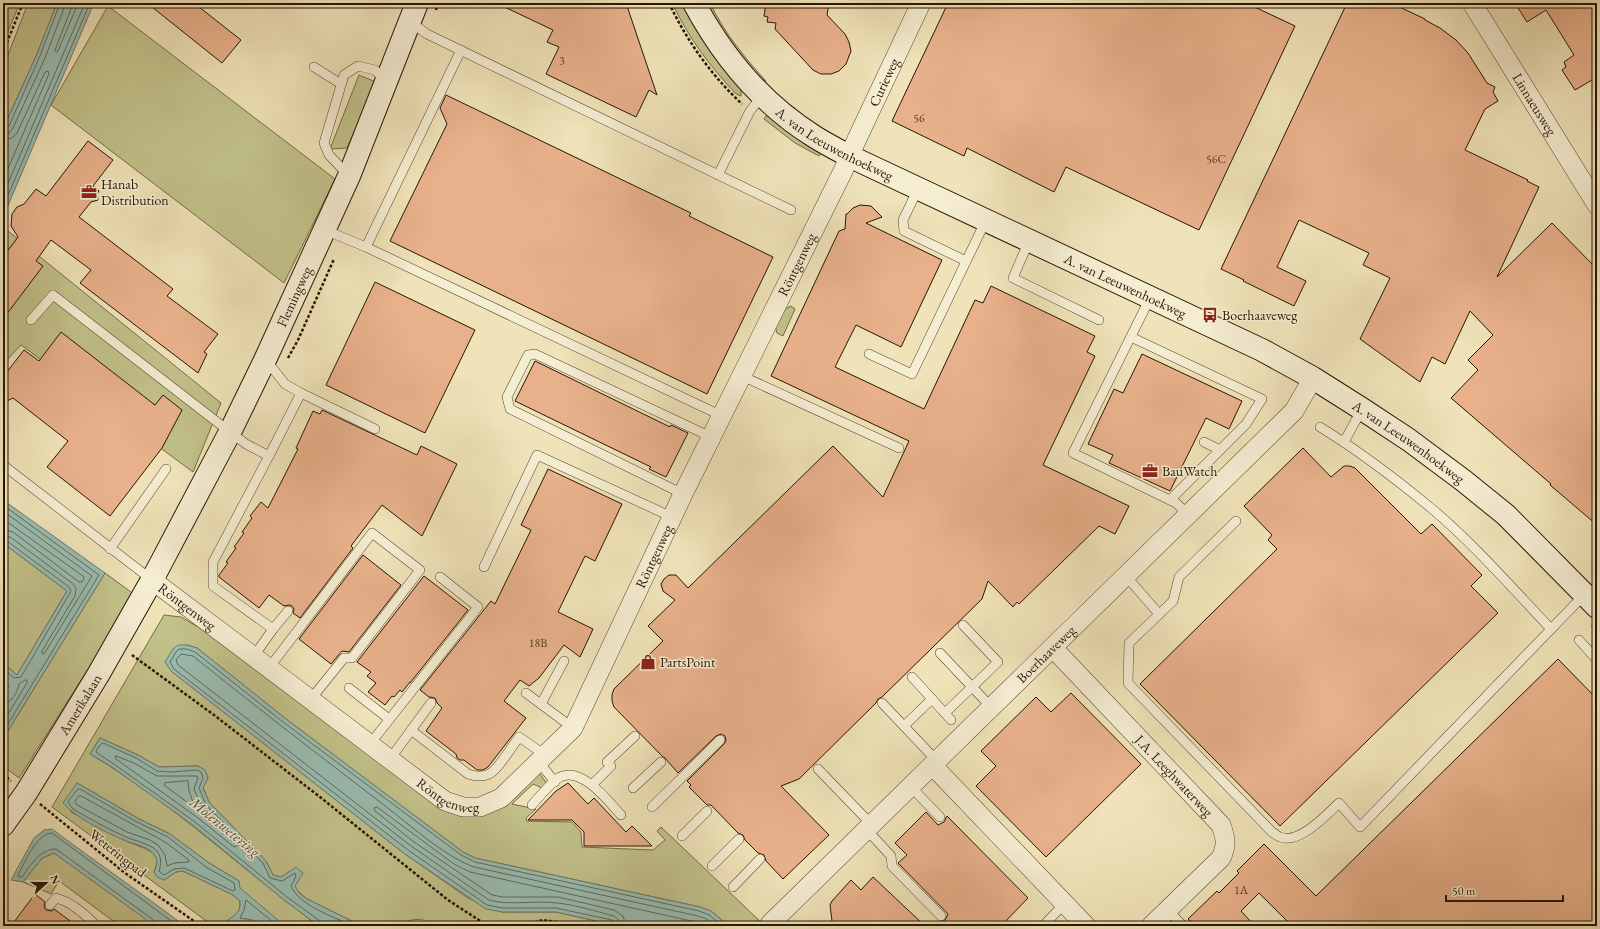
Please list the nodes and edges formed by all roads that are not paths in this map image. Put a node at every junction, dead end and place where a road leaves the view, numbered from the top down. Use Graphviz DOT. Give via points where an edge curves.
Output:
graph roads {
  1 [pos="694,3"];
  2 [pos="1472,3"];
  3 [pos="916,5"];
  4 [pos="413,12"];
  5 [pos="461,50"];
  6 [pos="314,67"];
  7 [pos="386,81"];
  8 [pos="341,84"];
  9 [pos="762,95"];
  10 [pos="849,156"];
  11 [pos="718,175"];
  12 [pos="349,176"];
  13 [pos="918,189"];
  14 [pos="1597,206"];
  15 [pos="791,210"];
  16 [pos="986,220"];
  17 [pos="325,230"];
  18 [pos="1029,241"];
  19 [pos="366,247"];
  20 [pos="966,261"];
  21 [pos="1150,298"];
  22 [pos="31,320"];
  23 [pos="1099,320"];
  24 [pos="1132,337"];
  25 [pos="868,354"];
  26 [pos="266,360"];
  27 [pos="742,376"];
  28 [pos="1313,378"];
  29 [pos="302,393"];
  30 [pos="1362,409"];
  31 [pos="722,416"];
  32 [pos="1320,427"];
  33 [pos="375,428"];
  34 [pos="230,432"];
  35 [pos="712,436"];
  36 [pos="1204,442"];
  37 [pos="1344,442"];
  38 [pos="899,448"];
  39 [pos="1220,450"];
  40 [pos="269,456"];
  41 [pos="3,465"];
  42 [pos="166,469"];
  43 [pos="683,494"];
  44 [pos="1170,500"];
  45 [pos="1189,515"];
  46 [pos="672,517"];
  47 [pos="1236,521"];
  48 [pos="110,549"];
  49 [pos="484,567"];
  50 [pos="1126,576"];
  51 [pos="440,577"];
  52 [pos="152,580"];
  53 [pos="1589,600"];
  54 [pos="288,611"];
  55 [pos="1159,614"];
  56 [pos="963,625"];
  57 [pos="273,629"];
  58 [pos="1551,630"];
  59 [pos="1579,640"];
  60 [pos="1053,648"];
  61 [pos="940,653"];
  62 [pos="254,656"];
  63 [pos="1597,660"];
  64 [pos="564,661"];
  65 [pos="269,668"];
  66 [pos="912,677"];
  67 [pos="972,687"];
  68 [pos="349,688"];
  69 [pos="526,693"];
  70 [pos="311,699"];
  71 [pos="932,699"];
  72 [pos="882,703"];
  73 [pos="431,704"];
  74 [pos="541,704"];
  75 [pos="992,708"];
  76 [pos="945,713"];
  77 [pos="389,719"];
  78 [pos="952,720"];
  79 [pos="904,726"];
  80 [pos="573,728"];
  81 [pos="412,730"];
  82 [pos="636,736"];
  83 [pos="720,740"];
  84 [pos="370,744"];
  85 [pos="542,758"];
  86 [pos="390,759"];
  87 [pos="661,762"];
  88 [pos="935,763"];
  89 [pos="818,769"];
  90 [pos="555,782"];
  91 [pos="592,785"];
  92 [pos="911,787"];
  93 [pos="633,788"];
  94 [pos="532,805"];
  95 [pos="652,807"];
  96 [pos="707,811"];
  97 [pos="622,816"];
  98 [pos="940,817"];
  99 [pos="3,825"];
  100 [pos="870,828"];
  101 [pos="682,836"];
  102 [pos="739,838"];
  103 [pos="760,859"];
  104 [pos="712,866"];
  105 [pos="733,887"];
  106 [pos="1065,903"];
  107 [pos="50,905"];
  108 [pos="1168,910"];
  109 [pos="942,916"];
  110 [pos="770,924"];
  111 [pos="97,926"];
  112 [pos="1043,926"];
  113 [pos="1086,926"];
  114 [pos="1151,926"];
  115 [pos="1183,926"];
  1 -- 9 [label="street, A. van Leeuwenhoekweg" via="714,39 743,76"];
  2 -- 14 [label="street, Linnaeusweg"];
  3 -- 10 [label="street, Curieweg"];
  4 -- 5 [label="lane" via="427,34"];
  4 -- 7 [label="street, Flemingweg"];
  5 -- 11 [label="lane"];
  5 -- 19 [label="lane"];
  6 -- 8 [label="lane"];
  7 -- 8 [label="lane" via="375,70 358,66 344,75"];
  7 -- 12 [label="street, Flemingweg"];
  8 -- 12 [label="lane" via="324,143 329,155"];
  9 -- 10 [label="street, A. van Leeuwenhoekweg" via="784,116 815,138"];
  9 -- 11 [label="lane" via="750,111"];
  10 -- 13 [label="street, A. van Leeuwenhoekweg"];
  10 -- 27 [label="street, Röntgenweg"];
  11 -- 15 [label="lane"];
  12 -- 17 [label="street, Flemingweg"];
  13 -- 16 [label="street, A. van Leeuwenhoekweg"];
  13 -- 20 [label="lane" via="903,220 904,231"];
  16 -- 18 [label="street, A. van Leeuwenhoekweg"];
  16 -- 20 [label="lane"];
  17 -- 19 [label="lane"];
  17 -- 26 [label="street, Flemingweg"];
  18 -- 21 [label="street, A. van Leeuwenhoekweg"];
  18 -- 23 [label="lane" via="1013,278"];
  19 -- 31 [label="lane"];
  20 -- 25 [label="lane" via="912,374"];
  21 -- 24 [label="lane"];
  21 -- 28 [label="street, A. van Leeuwenhoekweg" via="1262,350"];
  22 -- 34 [label="lane" via="53,295"];
  24 -- 39 [label="lane" via="1262,399 1246,424"];
  24 -- 44 [label="lane" via="1074,453"];
  26 -- 29 [label="lane" via="285,384"];
  26 -- 34 [label="street, Flemingweg"];
  27 -- 31 [label="street, Röntgenweg"];
  27 -- 38 [label="lane"];
  28 -- 30 [label="street, A. van Leeuwenhoekweg"];
  28 -- 45 [label="street, Boerhaaveweg" via="1294,411"];
  29 -- 33 [label="lane"];
  29 -- 40 [label="lane"];
  30 -- 37 [label="lane"];
  30 -- 53 [label="street, A. van Leeuwenhoekweg" via="1409,440 1506,515"];
  31 -- 35 [label="street, Röntgenweg"];
  32 -- 37 [label="lane"];
  34 -- 40 [label="lane"];
  34 -- 52 [label="street, Flemingweg"];
  35 -- 43 [label="street, Röntgenweg"];
  35 -- 43 [label="lane" via="535,354 528,355 507,397 510,410"];
  36 -- 39 [label="lane"];
  37 -- 58 [label="lane" via="1431,508 1473,547"];
  39 -- 44 [label="lane"];
  40 -- 57 [label="lane" via="213,562 213,586"];
  41 -- 48 [label="lane"];
  42 -- 48 [label="lane"];
  43 -- 46 [label="street, Röntgenweg"];
  44 -- 45 [label="lane"];
  45 -- 50 [label="street, Boerhaaveweg"];
  46 -- 49 [label="lane" via="537,455"];
  46 -- 80 [label="street, Röntgenweg"];
  47 -- 55 [label="lane" via="1179,577 1173,601"];
  48 -- 52 [label="lane"];
  50 -- 55 [label="lane"];
  50 -- 60 [label="street, Boerhaaveweg"];
  51 -- 77 [label="lane" via="478,607"];
  52 -- 62 [label="street, Röntgenweg"];
  52 -- 99 [label="street, Amerikalaan" via="98,675 26,793"];
  53 -- 58 [label="lane"];
  54 -- 57 [label="lane"];
  55 -- 58 [label="lane" via="1129,643 1128,683 1272,832 1281,837 1294,837 1309,830 1339,803 1360,827"];
  56 -- 67 [label="lane" via="998,662"];
  57 -- 62 [label="lane"];
  59 -- 63 [label="lane"];
  60 -- 75 [label="street, Boerhaaveweg"];
  60 -- 108 [label="street, J.A. Leeghwaterweg" via="1221,825 1225,849 1221,858"];
  61 -- 67 [label="lane"];
  62 -- 65 [label="street, Röntgenweg"];
  64 -- 74 [label="lane"];
  65 -- 70 [label="street, Röntgenweg"];
  65 -- 70 [label="lane" via="372,533 420,570 352,658 344,658"];
  66 -- 71 [label="lane"];
  67 -- 75 [label="lane"];
  67 -- 76 [label="lane"];
  68 -- 77 [label="lane"];
  69 -- 74 [label="lane"];
  70 -- 84 [label="street, Röntgenweg"];
  71 -- 76 [label="lane"];
  71 -- 79 [label="lane"];
  72 -- 79 [label="lane"];
  73 -- 81 [label="lane"];
  74 -- 80 [label="lane"];
  75 -- 88 [label="street, Boerhaaveweg"];
  76 -- 78 [label="lane"];
  77 -- 84 [label="lane"];
  79 -- 88 [label="lane"];
  80 -- 85 [label="street, Röntgenweg"];
  81 -- 85 [label="lane" via="468,774 475,776 490,774 519,737"];
  81 -- 86 [label="lane"];
  82 -- 91 [label="lane"];
  83 -- 95 [label="lane"];
  84 -- 86 [label="street, Röntgenweg"];
  85 -- 86 [label="street, Röntgenweg" via="501,798 480,807 463,807 445,801"];
  85 -- 90 [label="lane"];
  87 -- 93 [label="lane"];
  88 -- 92 [label="street, Boerhaaveweg"];
  88 -- 106 [label="street"];
  89 -- 100 [label="lane"];
  90 -- 91 [label="lane" via="559,777 567,775"];
  90 -- 94 [label="lane"];
  91 -- 97 [label="lane"];
  92 -- 98 [label="lane"];
  92 -- 100 [label="street, Boerhaaveweg"];
  96 -- 101 [label="lane"];
  100 -- 109 [label="lane" via="892,856 892,866"];
  100 -- 110 [label="street, Boerhaaveweg"];
  102 -- 104 [label="lane"];
  103 -- 105 [label="lane"];
  106 -- 112 [label="lane"];
  106 -- 113 [label="street"];
  107 -- 111 [label="lane" via="56,898 64,900"];
  108 -- 114 [label="street, J.A. Leeghwaterweg"];
  108 -- 115 [label="lane"];
}
